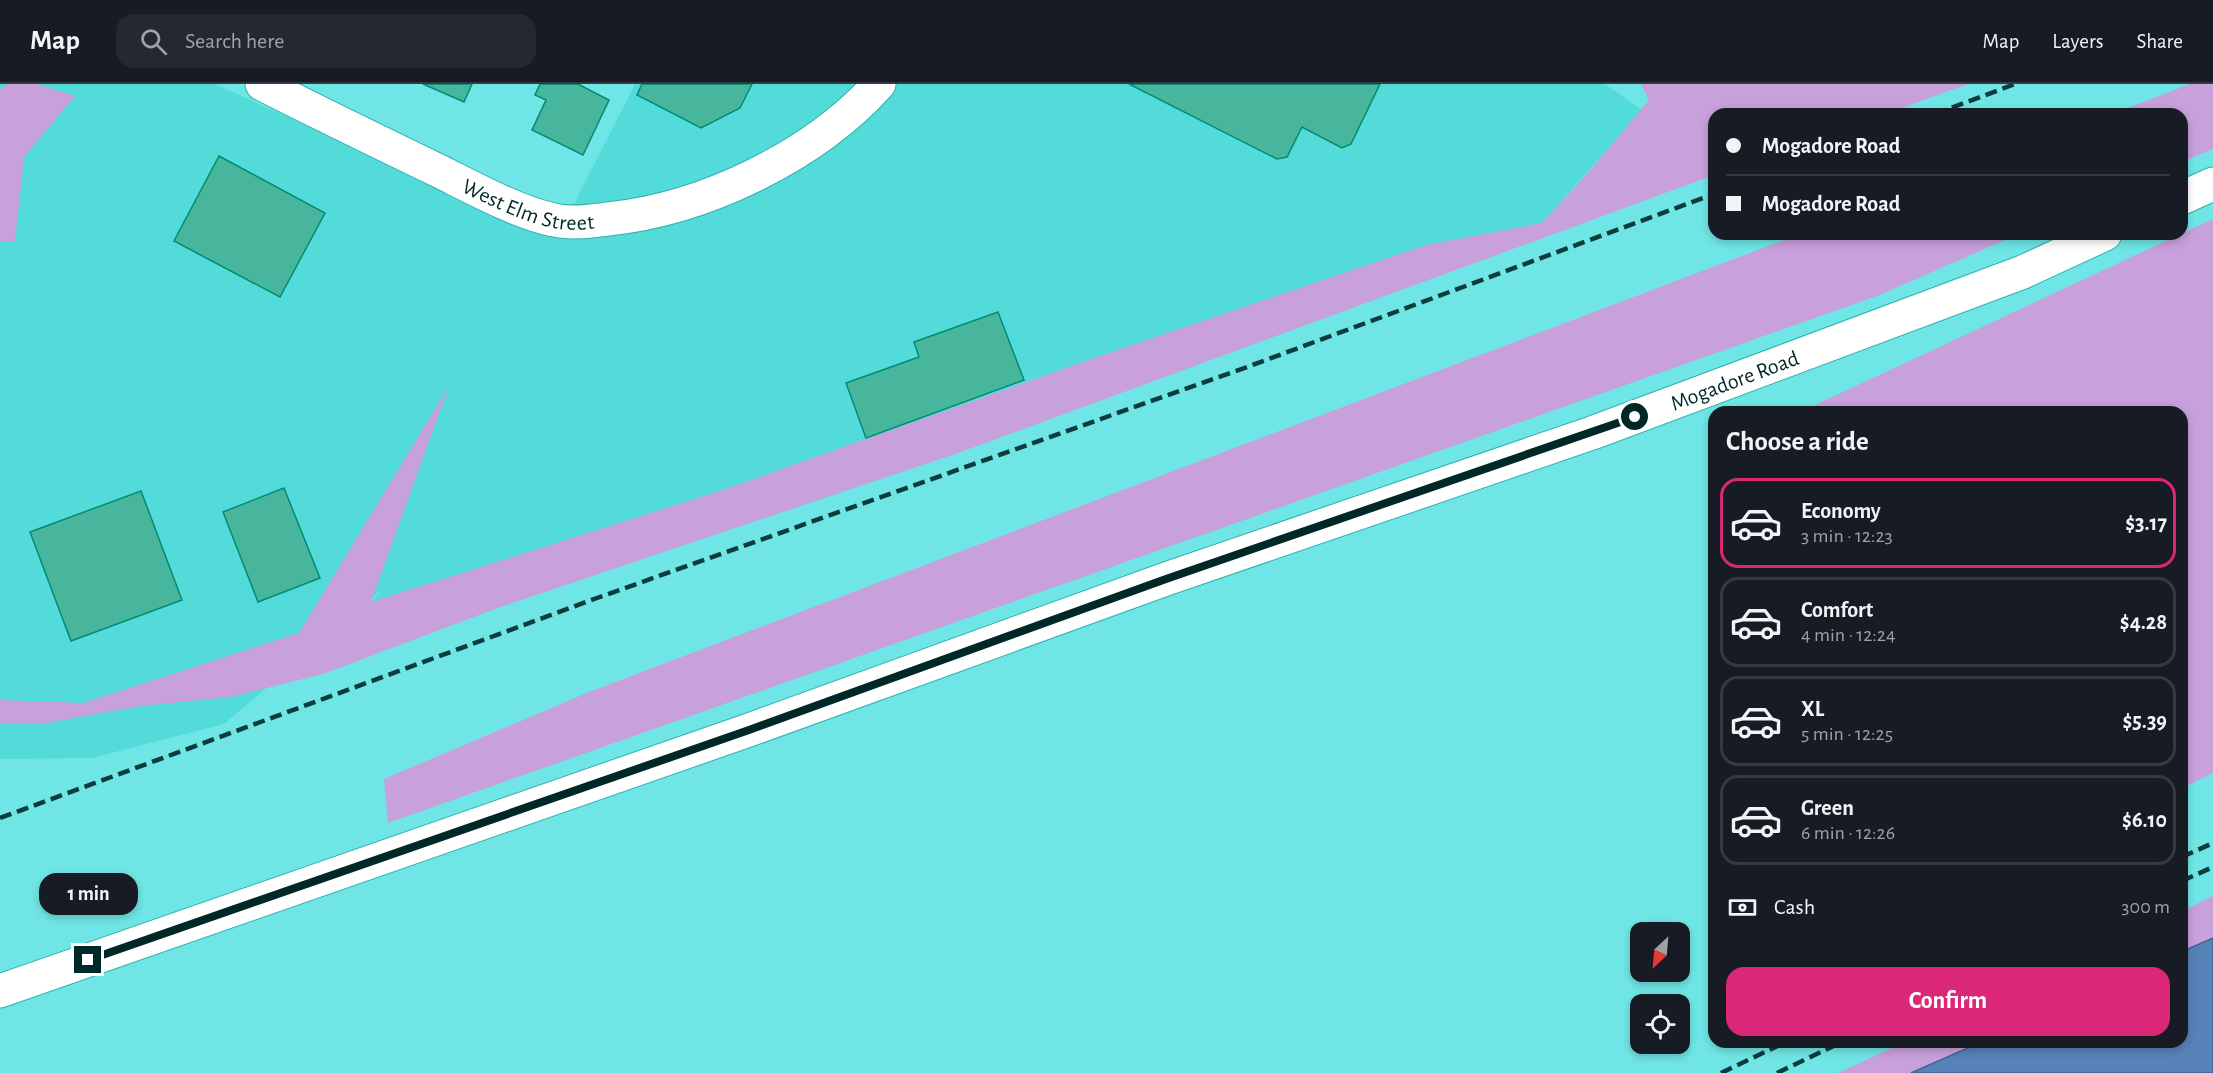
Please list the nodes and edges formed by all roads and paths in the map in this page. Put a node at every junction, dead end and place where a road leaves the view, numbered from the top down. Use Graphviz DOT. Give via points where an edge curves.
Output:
graph roads {
  1 [pos="262,84"];
  2 [pos="879,84"];
  3 [pos="2213,184"];
  4 [pos="2188,195"];
  5 [pos="2092,240"];
  6 [pos="0,991"];
  1 -- 2 [label="street, West Elm Street" via="477,190 554,220 587,221 637,216 707,196 760,172 805,147 864,101"];
  3 -- 4 [label="street"];
  5 -- 6 [label="street, Mogadore Road" via="2023,272 1592,433 1166,579 749,730"];
}
